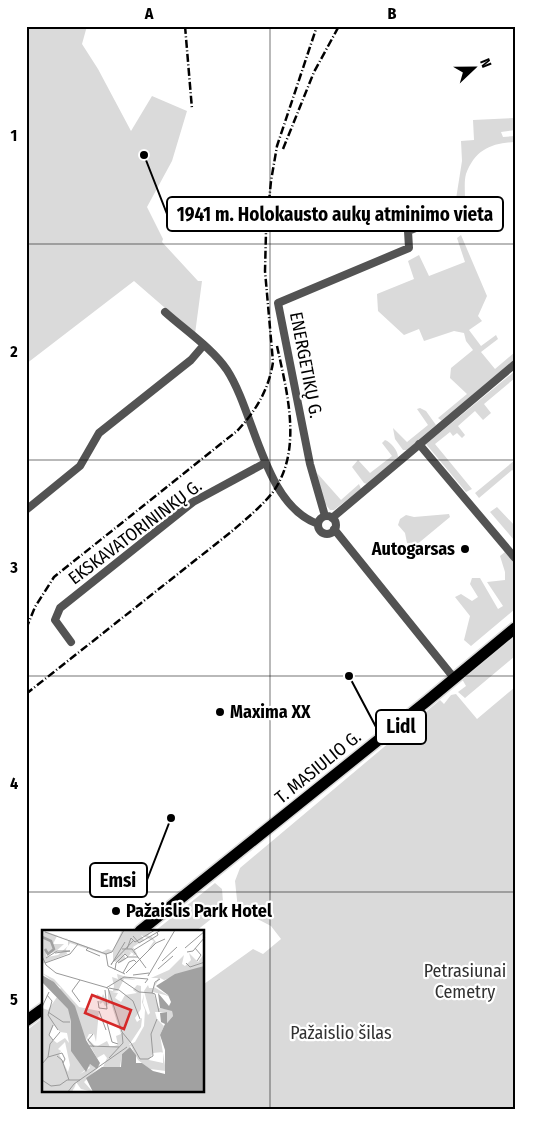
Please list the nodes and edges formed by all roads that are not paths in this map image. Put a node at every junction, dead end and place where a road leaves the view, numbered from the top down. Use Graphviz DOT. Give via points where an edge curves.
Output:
graph roads {
  1 [pos="452,214"];
  2 [pos="165,312"];
  3 [pos="204,346"];
  4 [pos="515,364"];
  5 [pos="419,444"];
  6 [pos="266,463"];
  7 [pos="26,510"];
  8 [pos="328,517"];
  9 [pos="318,524"];
  10 [pos="334,529"];
  11 [pos="515,558"];
  12 [pos="515,628"];
  13 [pos="71,642"];
  14 [pos="454,678"];
  15 [pos="141,930"];
  16 [pos="42,1010"];
  17 [pos="26,1022"];
  1 -- 8 [label="street, ENERGETIKŲ G." via="408,231 409,248 278,303 310,464"];
  2 -- 3 [label="street"];
  3 -- 6 [label="street" via="221,362 235,385"];
  3 -- 7 [label="street" via="99,433 77,470"];
  4 -- 5 [label="street"];
  5 -- 8 [label="street"];
  5 -- 11 [label="street"];
  6 -- 9 [label="street" via="296,512"];
  6 -- 13 [label="street, EKSKAVATORININKŲ G." via="193,502 60,608 55,620"];
  8 -- 9 [label="street"];
  8 -- 10 [label="street" via="335,524"];
  9 -- 10 [label="street" via="324,533"];
  10 -- 14 [label="street"];
  12 -- 14 [label="main road, T. MASIULIO G."];
  14 -- 15 [label="main road, T. MASIULIO G."];
  16 -- 17 [label="main road"];
}
